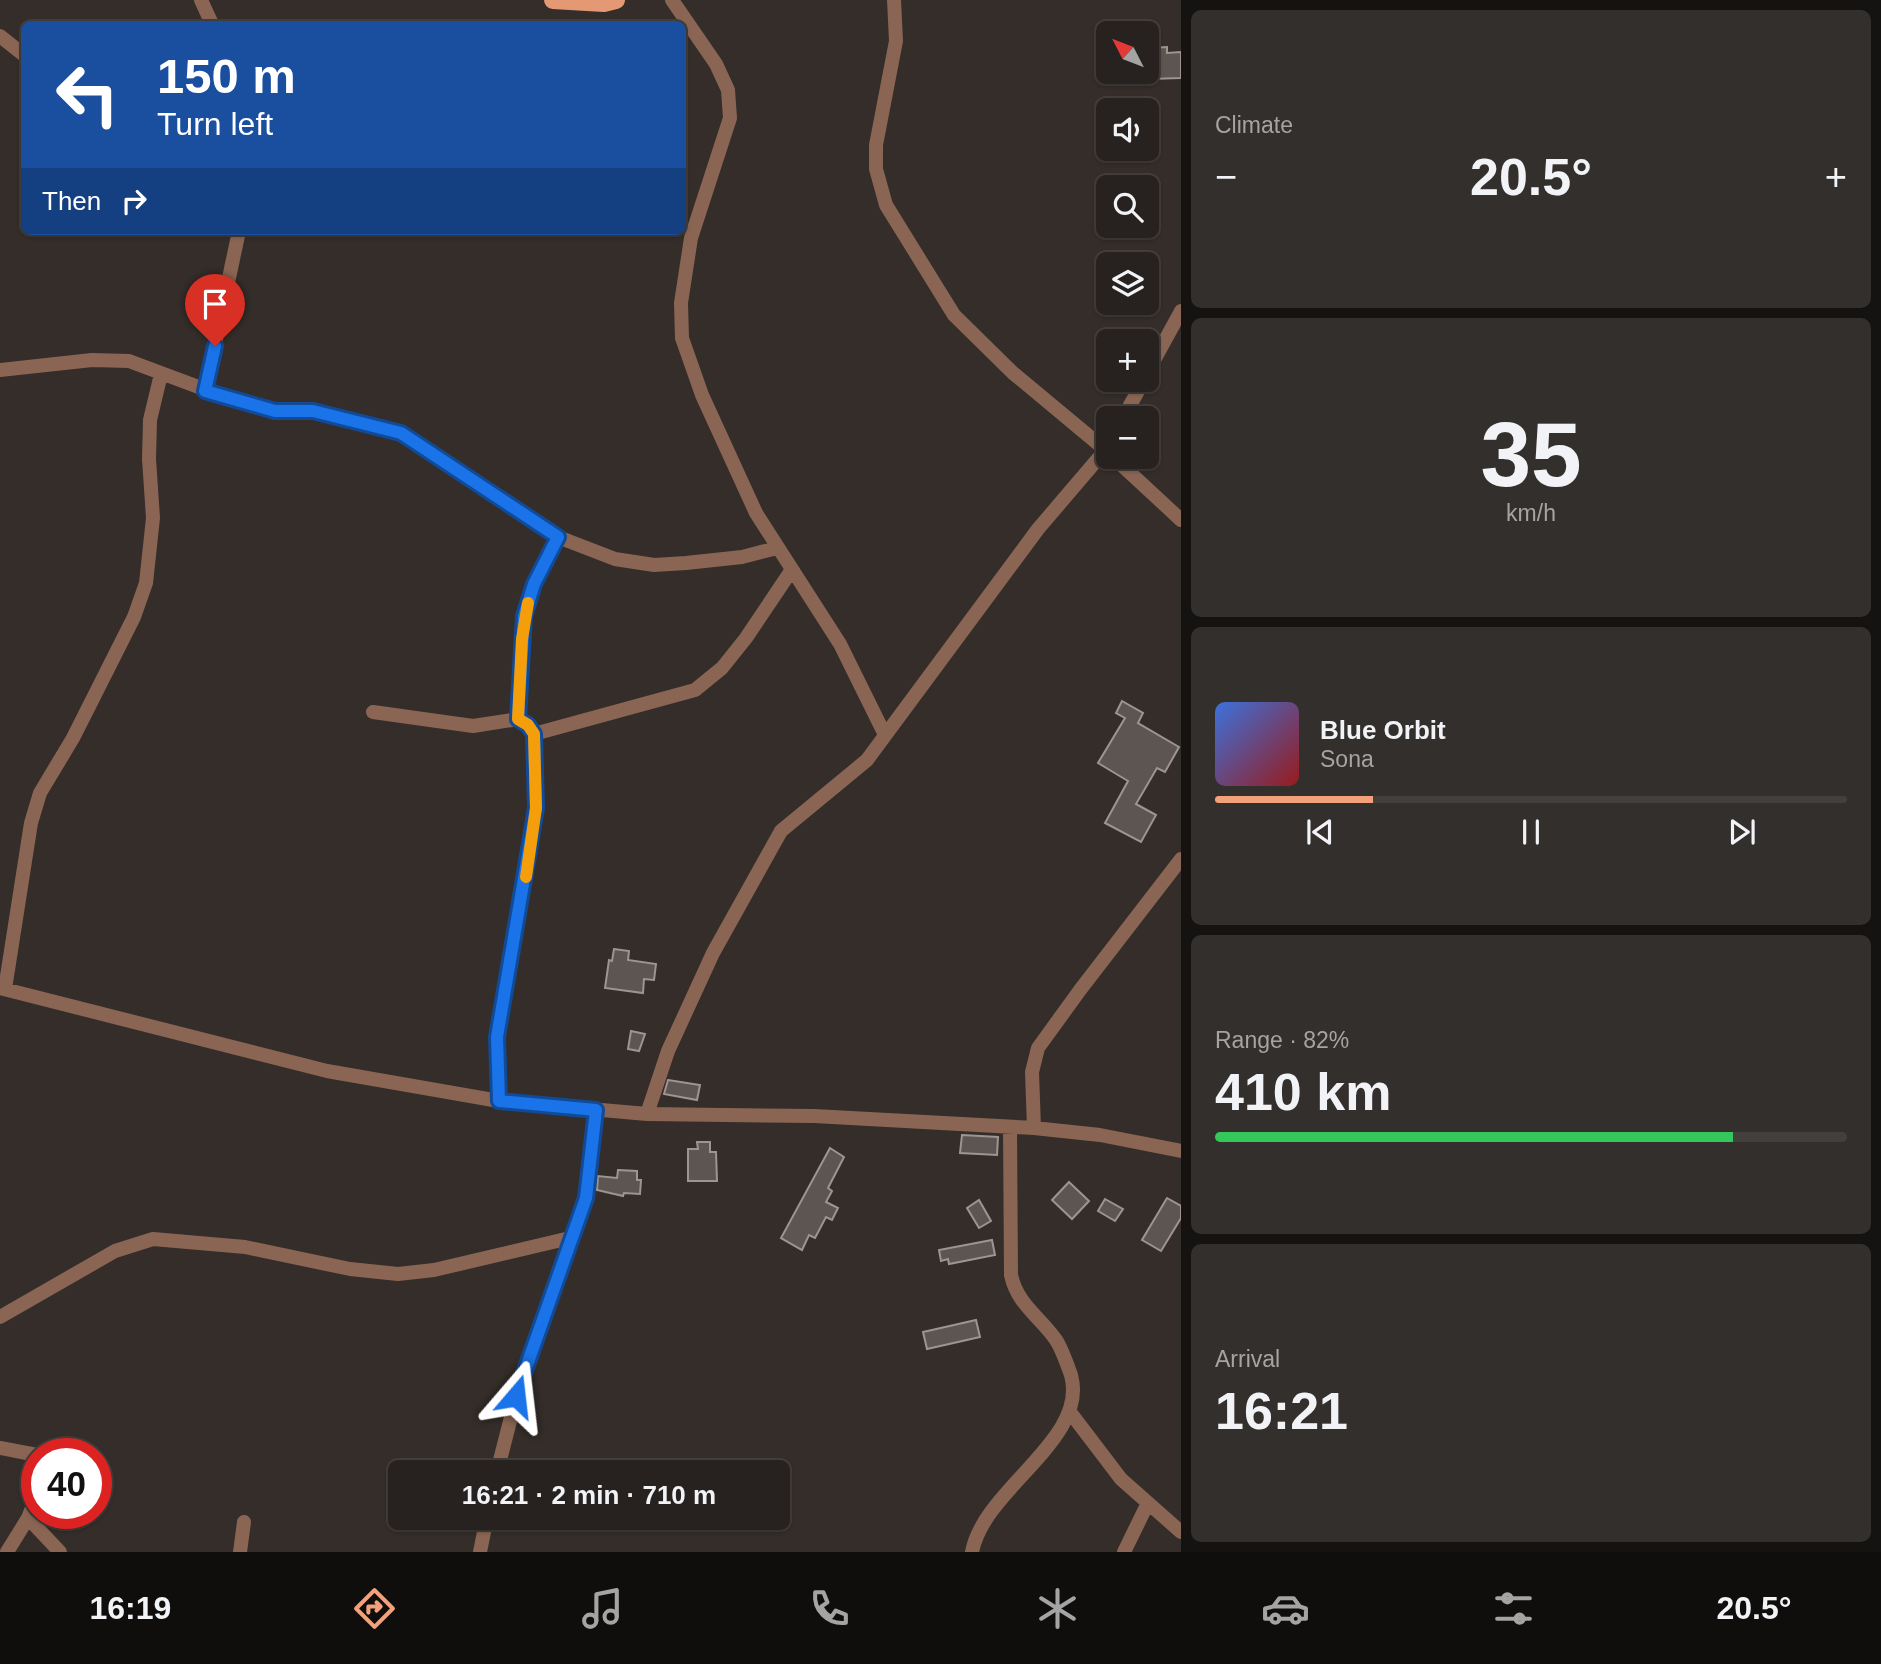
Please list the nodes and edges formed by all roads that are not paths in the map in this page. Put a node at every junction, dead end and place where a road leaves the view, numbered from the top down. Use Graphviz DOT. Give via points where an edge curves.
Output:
graph roads {
  1 [pos="201,0"];
  2 [pos="553,0"];
  3 [pos="616,0"];
  4 [pos="672,0"];
  5 [pos="894,0"];
  6 [pos="211,21"];
  7 [pos="0,36"];
  8 [pos="21,53"];
  9 [pos="238,235"];
  10 [pos="1181,311"];
  11 [pos="1159,351"];
  12 [pos="0,370"];
  13 [pos="161,374"];
  14 [pos="205,391"];
  15 [pos="1096,442"];
  16 [pos="1096,465"];
  17 [pos="1126,469"];
  18 [pos="1181,520"];
  19 [pos="558,537"];
  20 [pos="777,548"];
  21 [pos="791,571"];
  22 [pos="373,712"];
  23 [pos="518,719"];
  24 [pos="534,734"];
  25 [pos="885,735"];
  26 [pos="1181,859"];
  27 [pos="1165,881"];
  28 [pos="1181,886"];
  29 [pos="2,988"];
  30 [pos="499,1101"];
  31 [pos="596,1110"];
  32 [pos="647,1114"];
  33 [pos="1010,1127"];
  34 [pos="1034,1128"];
  35 [pos="1181,1151"];
  36 [pos="570,1238"];
  37 [pos="0,1317"];
  38 [pos="1070,1412"];
  39 [pos="0,1448"];
  40 [pos="21,1452"];
  41 [pos="500,1460"];
  42 [pos="1147,1505"];
  43 [pos="244,1522"];
  44 [pos="22,1529"];
  45 [pos="39,1529"];
  46 [pos="484,1530"];
  47 [pos="1181,1532"];
  48 [pos="7,1552"];
  49 [pos="60,1552"];
  50 [pos="240,1552"];
  51 [pos="480,1552"];
  52 [pos="972,1552"];
  53 [pos="1124,1552"];
  1 -- 6 [label="street"];
  2 -- 3 [label="main road"];
  4 -- 20 [label="street" via="716,64 728,90 730,118 691,239 681,303 682,338 702,395"];
  5 -- 15 [label="street" via="896,41 876,145 876,169 886,205 954,315 1013,373"];
  7 -- 8 [label="street"];
  9 -- 14 [label="street"];
  10 -- 11 [label="street"];
  12 -- 13 [label="street" via="110,360"];
  13 -- 14 [label="street"];
  13 -- 29 [label="street" via="150,420 153,518 146,583 134,618 40,793"];
  14 -- 19 [label="street" via="275,411 313,411 401,433"];
  16 -- 25 [label="street" via="1038,529"];
  17 -- 18 [label="street"];
  19 -- 20 [label="street" via="615,559 654,565 724,560"];
  19 -- 23 [label="street" via="524,616"];
  20 -- 21 [label="street"];
  21 -- 24 [label="street" via="722,668 695,690"];
  21 -- 25 [label="street" via="840,644"];
  22 -- 23 [label="street" via="473,726"];
  23 -- 24 [label="street"];
  24 -- 30 [label="street" via="536,808 497,1037"];
  25 -- 32 [label="street" via="867,760 781,831 713,953 668,1051"];
  26 -- 27 [label="street"];
  27 -- 28 [label="street"];
  27 -- 34 [label="street" via="1038,1048 1032,1072"];
  29 -- 30 [label="street" via="327,1071"];
  30 -- 31 [label="street"];
  31 -- 32 [label="street"];
  31 -- 36 [label="street" via="586,1198"];
  32 -- 33 [label="street" via="814,1116"];
  33 -- 34 [label="street"];
  33 -- 38 [label="street" via="1011,1275 1020,1299 1057,1341 1071,1376 1074,1397"];
  34 -- 35 [label="street"];
  36 -- 37 [label="street" via="398,1274 245,1247 153,1239 115,1251"];
  36 -- 41 [label="street" via="522,1374"];
  38 -- 42 [label="street"];
  38 -- 52 [label="street" via="1065,1425 989,1514"];
  39 -- 40 [label="street"];
  42 -- 47 [label="street"];
  42 -- 53 [label="street"];
  43 -- 50 [label="street"];
  44 -- 48 [label="street"];
  45 -- 49 [label="street"];
  46 -- 51 [label="street"];
}
